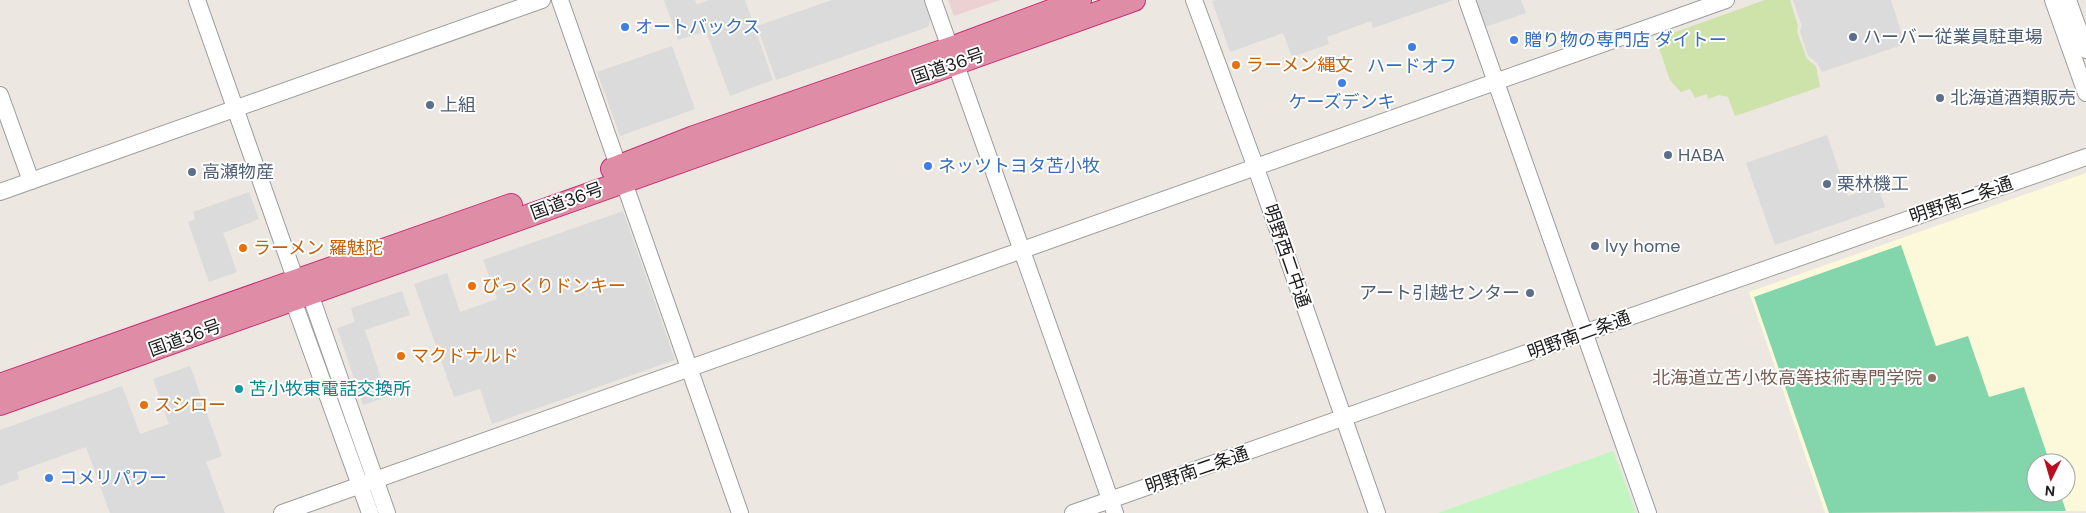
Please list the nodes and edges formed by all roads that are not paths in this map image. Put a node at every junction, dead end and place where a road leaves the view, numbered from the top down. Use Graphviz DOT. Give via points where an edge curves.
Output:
graph roads {
  1 [pos="197,0"];
  2 [pos="542,0"];
  3 [pos="560,0"];
  4 [pos="933,0"];
  5 [pos="1080,0"];
  6 [pos="1134,0"];
  7 [pos="1194,0"];
  8 [pos="1467,0"];
  9 [pos="1726,0"];
  10 [pos="2053,0"];
  11 [pos="2068,0"];
  12 [pos="2086,50"];
  13 [pos="953,56"];
  14 [pos="1496,82"];
  15 [pos="2086,93"];
  16 [pos="0,95"];
  17 [pos="235,108"];
  18 [pos="2086,157"];
  19 [pos="1256,168"];
  20 [pos="622,173"];
  21 [pos="31,181"];
  22 [pos="0,192"];
  23 [pos="1022,251"];
  24 [pos="300,291"];
  25 [pos="1584,333"];
  26 [pos="688,368"];
  27 [pos="0,385"];
  28 [pos="0,404"];
  29 [pos="1344,419"];
  30 [pos="376,480"];
  31 [pos="360,485"];
  32 [pos="1113,506"];
  33 [pos="282,513"];
  34 [pos="370,513"];
  35 [pos="387,513"];
  36 [pos="740,513"];
  37 [pos="1073,513"];
  38 [pos="1377,513"];
  39 [pos="1648,513"];
  1 -- 17 [label="street"];
  2 -- 17 [label="street"];
  3 -- 20 [label="street"];
  4 -- 13 [label="street"];
  5 -- 13 [label="highway, 国道36号"];
  6 -- 13 [label="highway, 国道36号"];
  7 -- 19 [label="street, 明野西二中通"];
  8 -- 14 [label="street"];
  9 -- 14 [label="street"];
  10 -- 15 [label="street"];
  11 -- 12 [label="street"];
  13 -- 20 [label="highway, 国道36号" via="694,137"];
  13 -- 23 [label="street"];
  14 -- 19 [label="street"];
  14 -- 25 [label="street"];
  16 -- 21 [label="street"];
  17 -- 21 [label="street"];
  17 -- 24 [label="street"];
  18 -- 25 [label="street, 明野南二条通"];
  19 -- 23 [label="street"];
  19 -- 29 [label="street, 明野西二中通"];
  20 -- 24 [label="highway, 国道36号"];
  20 -- 26 [label="street"];
  21 -- 22 [label="street"];
  23 -- 26 [label="street"];
  23 -- 32 [label="street"];
  24 -- 27 [label="highway, 国道36号"];
  24 -- 28 [label="highway, 国道36号"];
  24 -- 30 [label="street"];
  24 -- 31 [label="street"];
  25 -- 29 [label="street, 明野南二条通"];
  25 -- 39 [label="street"];
  26 -- 30 [label="street"];
  26 -- 36 [label="street"];
  29 -- 32 [label="street, 明野南二条通"];
  29 -- 38 [label="street, 明野西二中通"];
  30 -- 31 [label="street"];
  30 -- 35 [label="street"];
  31 -- 33 [label="street"];
  31 -- 34 [label="street"];
  32 -- 37 [label="street, 明野南二条通"];
}
